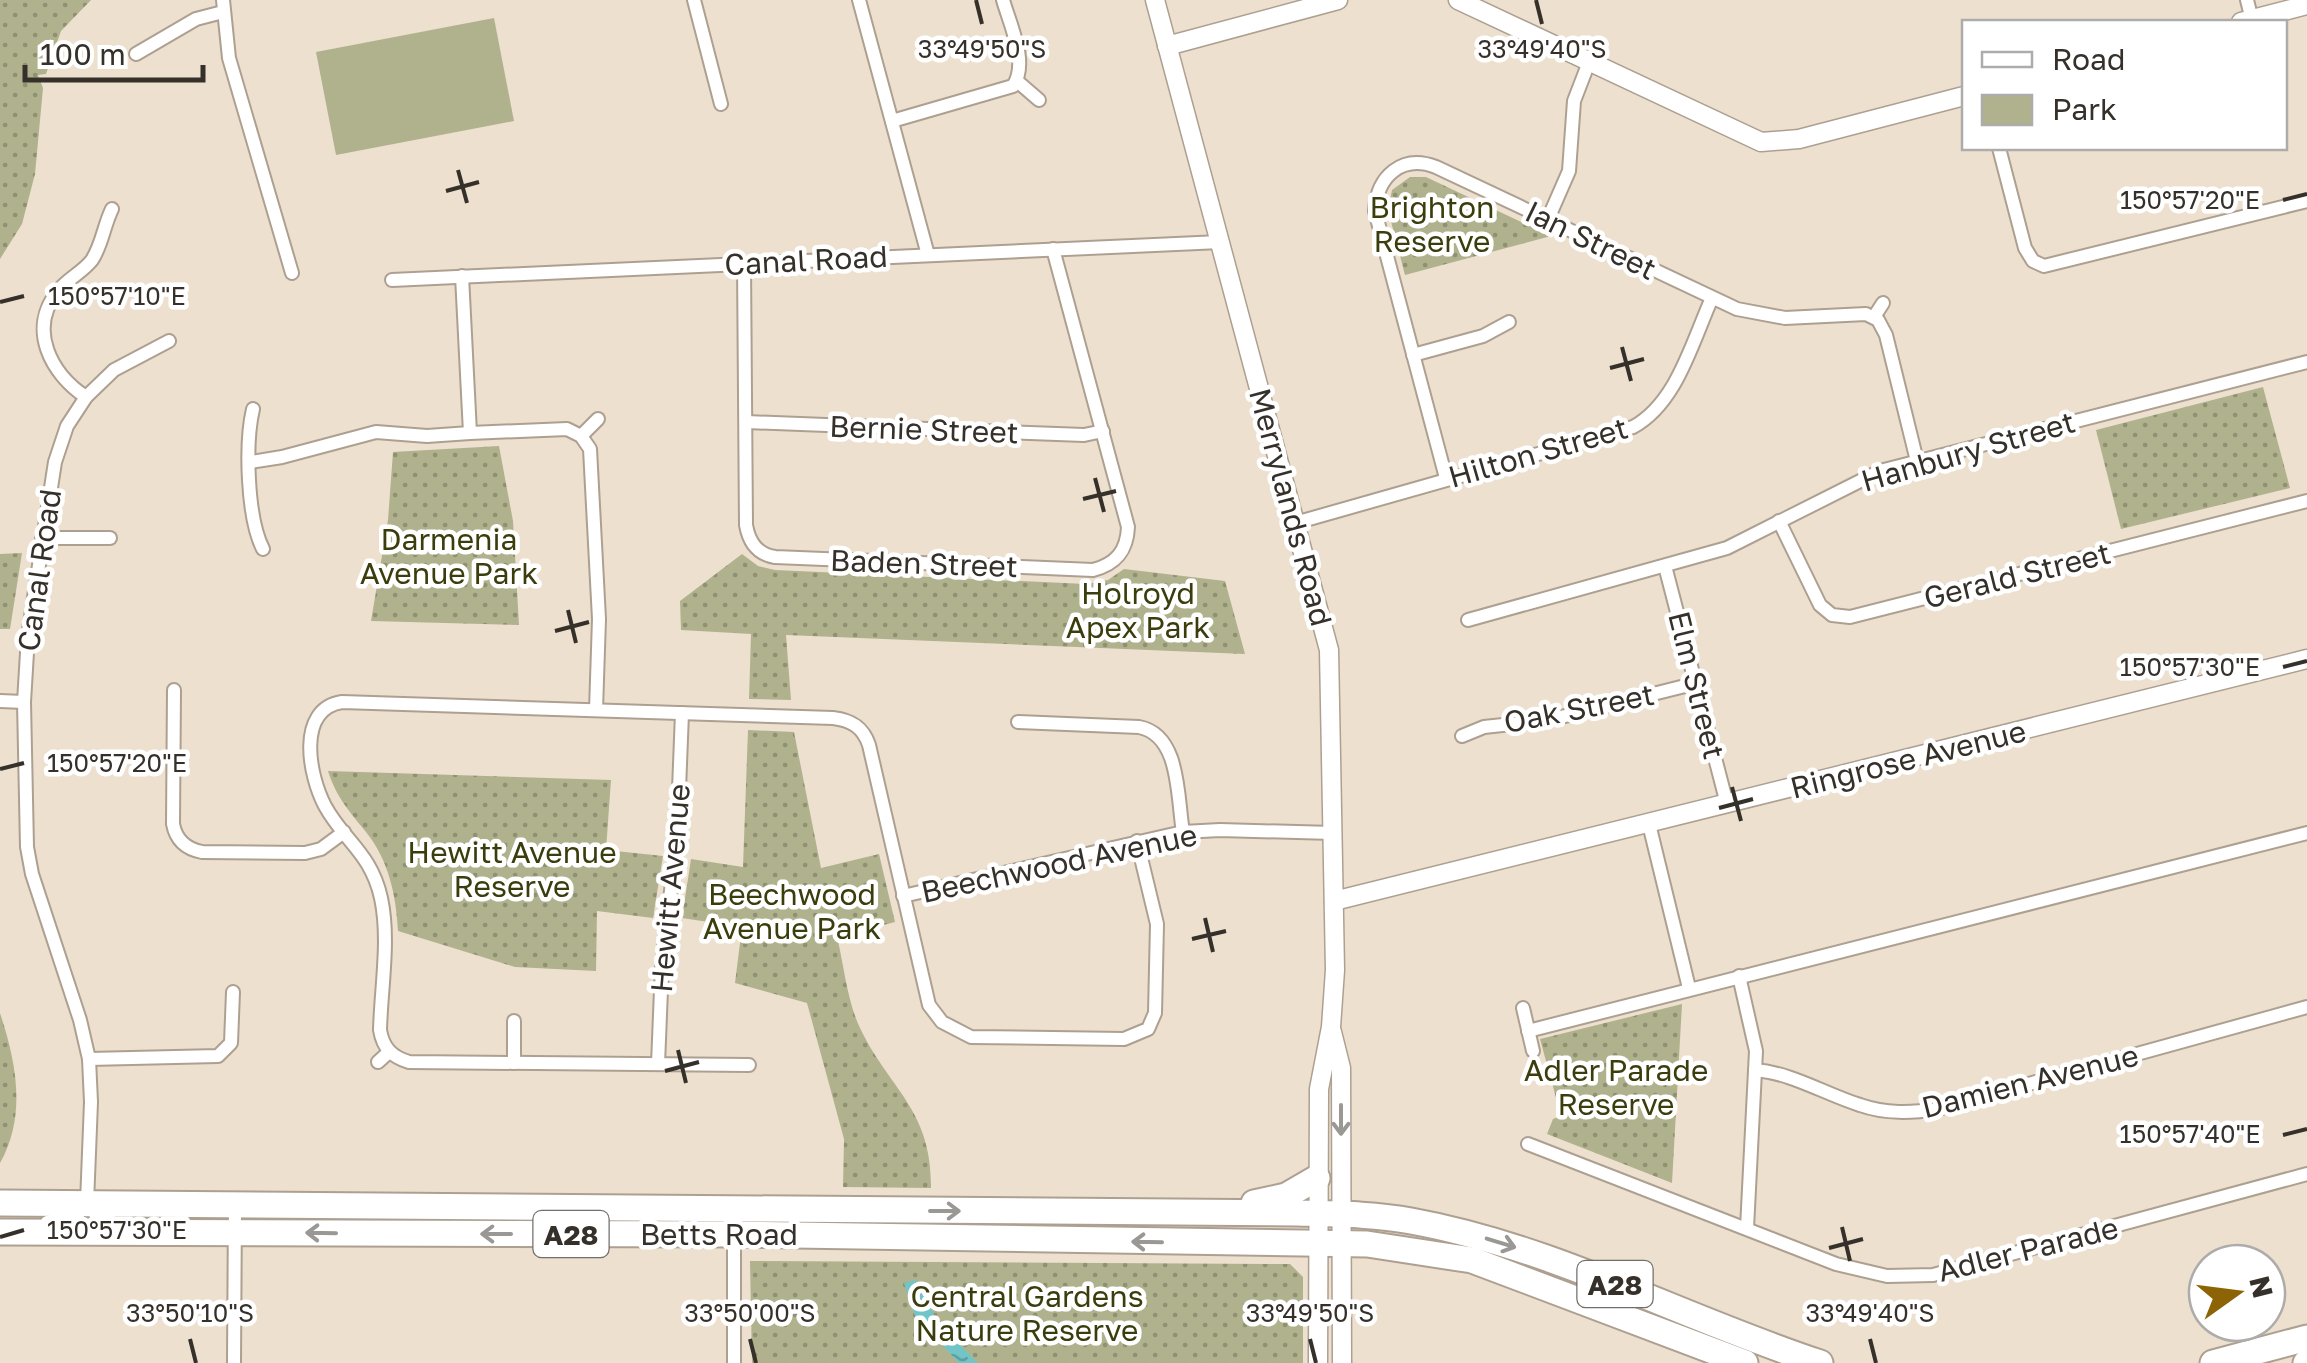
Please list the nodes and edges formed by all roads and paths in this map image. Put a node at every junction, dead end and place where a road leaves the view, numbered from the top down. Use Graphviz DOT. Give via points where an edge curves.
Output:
graph roads {
  1 [pos="694,0"];
  2 [pos="859,0"];
  3 [pos="1003,0"];
  4 [pos="1155,0"];
  5 [pos="1338,0"];
  6 [pos="1458,0"];
  7 [pos="2307,5"];
  8 [pos="223,6"];
  9 [pos="2250,20"];
  10 [pos="1167,46"];
  11 [pos="136,54"];
  12 [pos="1589,62"];
  13 [pos="1017,81"];
  14 [pos="1962,97"];
  15 [pos="1039,100"];
  16 [pos="721,104"];
  17 [pos="892,121"];
  18 [pos="2000,150"];
  19 [pos="2307,201"];
  20 [pos="112,209"];
  21 [pos="1548,219"];
  22 [pos="1220,242"];
  23 [pos="1054,250"];
  24 [pos="928,255"];
  25 [pos="744,263"];
  26 [pos="292,273"];
  27 [pos="462,276"];
  28 [pos="392,280"];
  29 [pos="1712,298"];
  30 [pos="1884,303"];
  31 [pos="1874,317"];
  32 [pos="1508,322"];
  33 [pos="170,340"];
  34 [pos="1413,355"];
  35 [pos="2307,362"];
  36 [pos="86,397"];
  37 [pos="253,409"];
  38 [pos="598,419"];
  39 [pos="746,422"];
  40 [pos="1102,431"];
  41 [pos="470,433"];
  42 [pos="581,436"];
  43 [pos="1917,460"];
  44 [pos="250,462"];
  45 [pos="1446,478"];
  46 [pos="2307,502"];
  47 [pos="1779,521"];
  48 [pos="1295,523"];
  49 [pos="42,538"];
  50 [pos="110,538"];
  51 [pos="263,549"];
  52 [pos="1665,566"];
  53 [pos="1468,620"];
  54 [pos="2307,658"];
  55 [pos="1697,683"];
  56 [pos="174,690"];
  57 [pos="308,696"];
  58 [pos="0,701"];
  59 [pos="24,702"];
  60 [pos="320,710"];
  61 [pos="596,710"];
  62 [pos="682,713"];
  63 [pos="1018,722"];
  64 [pos="1462,736"];
  65 [pos="1727,804"];
  66 [pos="1649,824"];
  67 [pos="344,832"];
  68 [pos="1183,832"];
  69 [pos="2307,833"];
  70 [pos="1333,834"];
  71 [pos="1137,841"];
  72 [pos="903,896"];
  73 [pos="1334,901"];
  74 [pos="1739,976"];
  75 [pos="1689,988"];
  76 [pos="233,992"];
  77 [pos="1522,1008"];
  78 [pos="2307,1008"];
  79 [pos="514,1021"];
  80 [pos="1330,1027"];
  81 [pos="1148,1029"];
  82 [pos="1528,1031"];
  83 [pos="1160,1043"];
  84 [pos="1533,1050"];
  85 [pos="390,1052"];
  86 [pos="88,1058"];
  87 [pos="378,1062"];
  88 [pos="514,1063"];
  89 [pos="658,1064"];
  90 [pos="749,1065"];
  91 [pos="1755,1070"];
  92 [pos="1528,1144"];
  93 [pos="2307,1174"];
  94 [pos="1317,1178"];
  95 [pos="86,1202"];
  96 [pos="0,1203"];
  97 [pos="234,1204"];
  98 [pos="1226,1212"];
  99 [pos="1329,1214"];
  100 [pos="734,1222"];
  101 [pos="1747,1228"];
  102 [pos="10,1232"];
  103 [pos="154,1232"];
  104 [pos="235,1232"];
  105 [pos="1329,1243"];
  106 [pos="2307,1338"];
  107 [pos="234,1363"];
  108 [pos="734,1363"];
  109 [pos="1318,1363"];
  110 [pos="1342,1363"];
  111 [pos="1745,1363"];
  112 [pos="1820,1363"];
  113 [pos="2213,1363"];
  1 -- 16 [label="street"];
  2 -- 17 [label="street"];
  3 -- 13 [label="street" via="1020,62"];
  4 -- 10 [label="street, Merrylands Road"];
  5 -- 10 [label="street"];
  6 -- 12 [label="street"];
  7 -- 9 [label="street"];
  8 -- 11 [label="street"];
  8 -- 26 [label="street" via="230,58"];
  10 -- 22 [label="street, Merrylands Road"];
  12 -- 14 [label="street" via="1769,143"];
  12 -- 21 [label="street" via="1574,102 1569,170"];
  13 -- 15 [label="street"];
  13 -- 17 [label="street"];
  17 -- 24 [label="street"];
  18 -- 19 [label="street" via="2033,268"];
  20 -- 36 [label="street" via="95,255 54,297 44,322 55,368"];
  21 -- 29 [label="street, Ian Street"];
  21 -- 34 [label="street, Ian Street" via="1429,164 1404,164 1388,174 1376,214"];
  22 -- 23 [label="street, Canal Road"];
  22 -- 48 [label="street, Merrylands Road"];
  23 -- 24 [label="street, Canal Road"];
  23 -- 40 [label="street, Baden Street"];
  24 -- 25 [label="street, Canal Road"];
  25 -- 27 [label="street, Canal Road"];
  25 -- 39 [label="street, Baden Street"];
  27 -- 28 [label="street, Canal Road"];
  27 -- 41 [label="street"];
  29 -- 31 [label="street, Ian Street" via="1785,318"];
  29 -- 45 [label="street, Hilton Street" via="1670,392 1645,421"];
  30 -- 31 [label="street"];
  31 -- 43 [label="street" via="1886,335"];
  32 -- 34 [label="street" via="1483,336"];
  33 -- 36 [label="street, Canal Road" via="120,365"];
  34 -- 45 [label="street, Ian Street"];
  35 -- 43 [label="street, Hanbury Street"];
  36 -- 49 [label="street, Canal Road" via="54,462"];
  37 -- 44 [label="street"];
  38 -- 42 [label="street"];
  39 -- 40 [label="street, Bernie Street"];
  39 -- 40 [label="street, Baden Street" via="746,525 764,554 1086,570 1114,561 1128,535"];
  41 -- 42 [label="street" via="561,428"];
  41 -- 44 [label="street" via="376,432"];
  42 -- 61 [label="street" via="592,458"];
  43 -- 47 [label="street, Hanbury Street" via="1866,476"];
  44 -- 51 [label="street" via="254,526"];
  45 -- 48 [label="street, Hilton Street"];
  46 -- 47 [label="street, Gerald Street" via="1850,617 1820,605"];
  47 -- 52 [label="street, Hanbury Street" via="1727,548"];
  48 -- 70 [label="street, Merrylands Road" via="1330,662"];
  49 -- 50 [label="street"];
  49 -- 59 [label="street, Canal Road"];
  52 -- 53 [label="street, Hanbury Street"];
  52 -- 55 [label="street, Elm Street"];
  54 -- 65 [label="street, Ringrose Avenue"];
  55 -- 64 [label="street, Oak Street"];
  55 -- 65 [label="street, Elm Street"];
  56 -- 67 [label="street" via="178,847 305,854"];
  57 -- 60 [label="street"];
  58 -- 59 [label="street"];
  59 -- 86 [label="street, Canal Road" via="27,847"];
  60 -- 61 [label="street, Beechwood Avenue" via="342,702"];
  60 -- 67 [label="street" via="312,726 314,774 324,805"];
  61 -- 62 [label="street, Beechwood Avenue"];
  62 -- 72 [label="street, Beechwood Avenue" via="861,722"];
  62 -- 89 [label="street, Hewitt Avenue"];
  63 -- 68 [label="street" via="1163,730"];
  65 -- 66 [label="street, Ringrose Avenue"];
  66 -- 73 [label="street, Ringrose Avenue"];
  66 -- 75 [label="street"];
  67 -- 85 [label="street" via="365,858 381,898 380,1030"];
  68 -- 70 [label="street, Beechwood Avenue"];
  68 -- 71 [label="street, Beechwood Avenue"];
  69 -- 74 [label="street"];
  70 -- 73 [label="street, Merrylands Road"];
  71 -- 72 [label="street, Beechwood Avenue"];
  71 -- 81 [label="street" via="1157,924 1156,1013"];
  72 -- 81 [label="street" via="930,1006 954,1031 971,1037 1124,1039"];
  73 -- 80 [label="street, Merrylands Road"];
  74 -- 75 [label="street"];
  74 -- 91 [label="street"];
  75 -- 82 [label="street"];
  76 -- 86 [label="street" via="228,1055"];
  77 -- 82 [label="street"];
  78 -- 91 [label="street, Damien Avenue" via="1926,1111 1868,1108"];
  79 -- 88 [label="street"];
  80 -- 94 [label="street, Merrylands Road" via="1320,1078"];
  80 -- 99 [label="street, Merrylands Road, one-way" via="1342,1068"];
  81 -- 83 [label="street"];
  82 -- 84 [label="street"];
  85 -- 87 [label="street"];
  85 -- 88 [label="street" via="410,1062"];
  86 -- 95 [label="street, Canal Road"];
  88 -- 89 [label="street"];
  89 -- 90 [label="street"];
  91 -- 101 [label="street"];
  92 -- 101 [label="street, Adler Parade"];
  93 -- 101 [label="street, Adler Parade" via="1933,1275 1856,1270"];
  94 -- 98 [label="highway" via="1286,1196"];
  94 -- 99 [label="street, Merrylands Road"];
  95 -- 96 [label="highway, Betts Road / A28"];
  95 -- 97 [label="highway, Betts Road / A28"];
  95 -- 102 [label="street" via="77,1215"];
  95 -- 103 [label="street" via="99,1219 136,1222"];
  97 -- 100 [label="highway, Betts Road / A28"];
  97 -- 104 [label="street"];
  98 -- 99 [label="highway, Betts Road / A28"];
  100 -- 98 [label="highway, Betts Road / A28, one-way"];
  99 -- 105 [label="street, Merrylands Road"];
  99 -- 112 [label="highway, A28, one-way" via="1406,1220 1486,1238"];
  100 -- 104 [label="highway, Betts Road / A28, one-way"];
  105 -- 100 [label="highway, Betts Road / A28, one-way"];
  100 -- 108 [label="street"];
  102 -- 103 [label="highway, Betts Road / A28"];
  103 -- 104 [label="highway, Betts Road / A28"];
  104 -- 107 [label="street"];
  105 -- 109 [label="street, Merrylands Road"];
  105 -- 110 [label="street, Merrylands Road"];
  105 -- 111 [label="highway, A28" via="1397,1246 1472,1260"];
  106 -- 113 [label="highway"];
}
